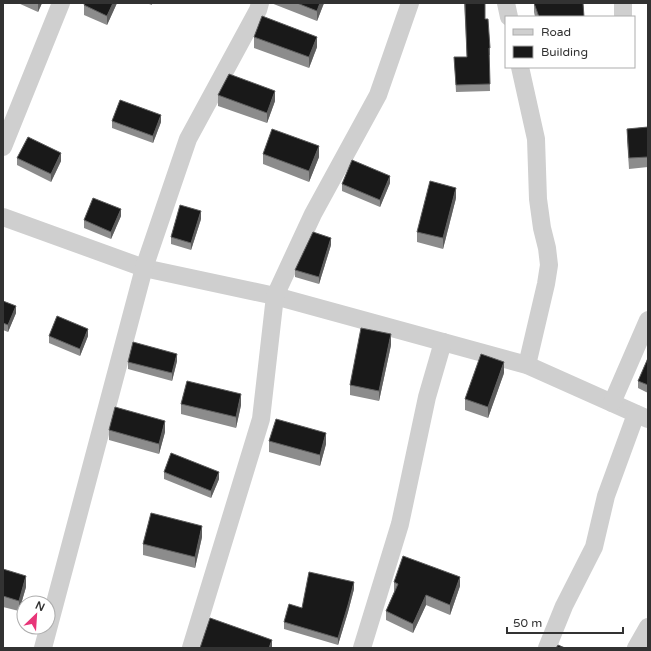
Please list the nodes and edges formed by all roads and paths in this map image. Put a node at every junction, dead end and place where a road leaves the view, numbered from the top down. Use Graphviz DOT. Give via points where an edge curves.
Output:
graph roads {
  1 [pos="61,3"];
  2 [pos="260,3"];
  3 [pos="410,3"];
  4 [pos="506,3"];
  5 [pos="509,16"];
  6 [pos="520,68"];
  7 [pos="3,147"];
  8 [pos="3,217"];
  9 [pos="144,268"];
  10 [pos="275,296"];
  11 [pos="648,320"];
  12 [pos="443,342"];
  13 [pos="527,365"];
  14 [pos="612,403"];
  15 [pos="642,417"];
  16 [pos="648,627"];
  17 [pos="43,648"];
  18 [pos="191,648"];
  19 [pos="362,648"];
  20 [pos="547,648"];
  21 [pos="636,648"];
  1 -- 7 [label="street"];
  2 -- 9 [label="street" via="188,139"];
  3 -- 10 [label="street" via="378,95 313,214"];
  4 -- 5 [label="street"];
  6 -- 13 [label="street" via="536,139 538,199 549,265"];
  8 -- 9 [label="street"];
  9 -- 10 [label="street"];
  9 -- 17 [label="street"];
  10 -- 12 [label="street"];
  10 -- 18 [label="street" via="261,419"];
  11 -- 14 [label="street"];
  12 -- 13 [label="street"];
  12 -- 19 [label="street" via="427,397 400,524"];
  13 -- 14 [label="street"];
  14 -- 15 [label="street"];
  15 -- 20 [label="street" via="606,496 594,547 564,606"];
  16 -- 21 [label="street"];
}
